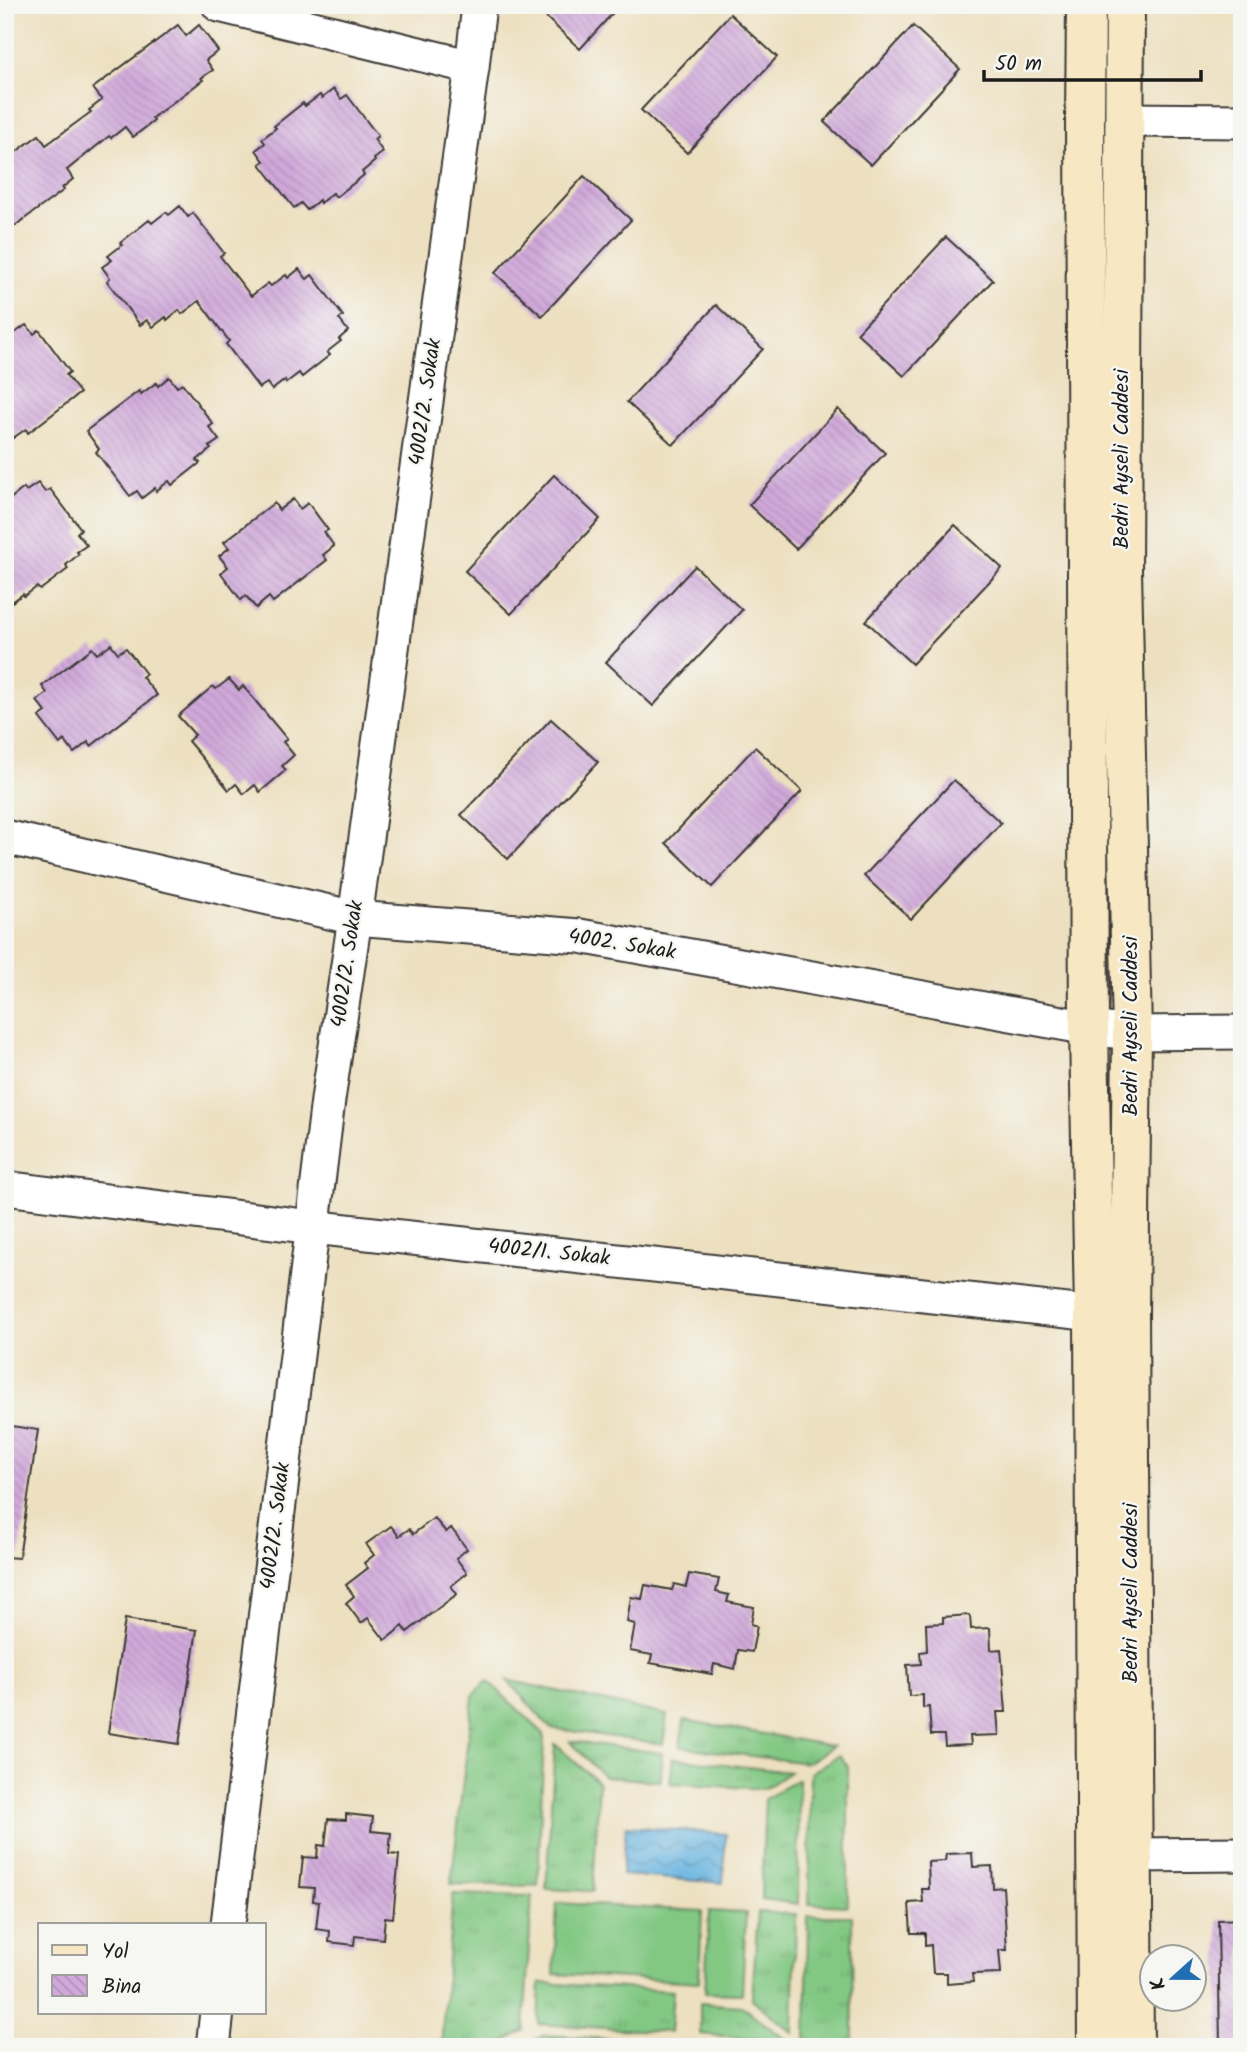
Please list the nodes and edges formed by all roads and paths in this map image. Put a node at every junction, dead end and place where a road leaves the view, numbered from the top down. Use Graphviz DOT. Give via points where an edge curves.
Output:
graph roads {
  1 [pos="219,5"];
  2 [pos="478,5"];
  3 [pos="1086,5"];
  4 [pos="1125,5"];
  5 [pos="472,68"];
  6 [pos="1125,120"];
  7 [pos="1242,121"];
  8 [pos="5,837"];
  9 [pos="355,918"];
  10 [pos="1089,1028"];
  11 [pos="1242,1032"];
  12 [pos="1132,1033"];
  13 [pos="5,1188"];
  14 [pos="312,1227"];
  15 [pos="1094,1314"];
  16 [pos="1242,1854"];
  17 [pos="1133,1855"];
  18 [pos="228,1923"];
  19 [pos="217,2014"];
  20 [pos="213,2047"];
  21 [pos="1097,2047"];
  22 [pos="1134,2047"];
  1 -- 5 [label="street"];
  2 -- 5 [label="street, 4002/2. Sokak"];
  3 -- 10 [label="main road, Bedri Ayseli Caddesi"];
  4 -- 6 [label="main road, Bedri Ayseli Caddesi"];
  5 -- 9 [label="street, 4002/2. Sokak"];
  6 -- 7 [label="street"];
  6 -- 12 [label="main road, Bedri Ayseli Caddesi" via="1122,570"];
  8 -- 9 [label="street, 4002. Sokak"];
  9 -- 10 [label="street, 4002. Sokak" via="580,936"];
  9 -- 14 [label="street, 4002/2. Sokak"];
  10 -- 12 [label="street, 4002. Sokak"];
  10 -- 15 [label="main road, Bedri Ayseli Caddesi"];
  11 -- 12 [label="street, 4002. Sokak"];
  12 -- 17 [label="main road, Bedri Ayseli Caddesi"];
  13 -- 14 [label="street, 4002/1. Sokak"];
  14 -- 15 [label="street, 4002/1. Sokak"];
  14 -- 18 [label="street, 4002/2. Sokak"];
  15 -- 21 [label="main road, Bedri Ayseli Caddesi"];
  16 -- 17 [label="street"];
  17 -- 22 [label="main road, Bedri Ayseli Caddesi"];
  19 -- 20 [label="street"];
}
